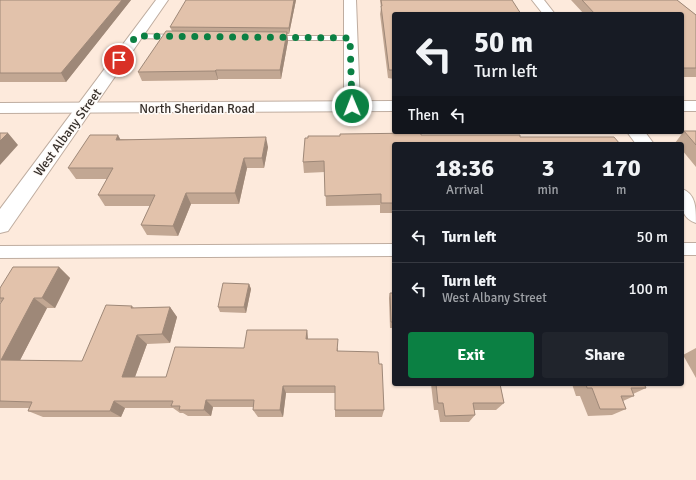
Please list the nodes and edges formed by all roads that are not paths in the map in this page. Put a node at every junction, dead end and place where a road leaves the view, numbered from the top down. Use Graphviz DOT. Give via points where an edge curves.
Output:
graph roads {
  1 [pos="162,0"];
  2 [pos="350,0"];
  3 [pos="538,0"];
  4 [pos="547,12"];
  5 [pos="136,36"];
  6 [pos="192,37"];
  7 [pos="263,38"];
  8 [pos="350,38"];
  9 [pos="352,106"];
  10 [pos="392,106"];
  11 [pos="684,106"];
  12 [pos="696,106"];
  13 [pos="0,108"];
  14 [pos="85,108"];
  15 [pos="684,199"];
  16 [pos="696,215"];
  17 [pos="0,225"];
  18 [pos="696,248"];
  19 [pos="684,249"];
  20 [pos="392,250"];
  21 [pos="0,252"];
  1 -- 5 [label="street, West Albany Street"];
  2 -- 8 [label="street"];
  3 -- 4 [label="street"];
  5 -- 6 [label="lane"];
  5 -- 14 [label="street, West Albany Street"];
  7 -- 8 [label="lane"];
  8 -- 9 [label="street"];
  9 -- 10 [label="street, North Sheridan Road"];
  9 -- 14 [label="street, North Sheridan Road"];
  11 -- 12 [label="street"];
  13 -- 14 [label="street, North Sheridan Road"];
  14 -- 17 [label="street, West Albany Street"];
  15 -- 16 [label="street"];
  18 -- 19 [label="lane"];
  20 -- 21 [label="lane"];
}
